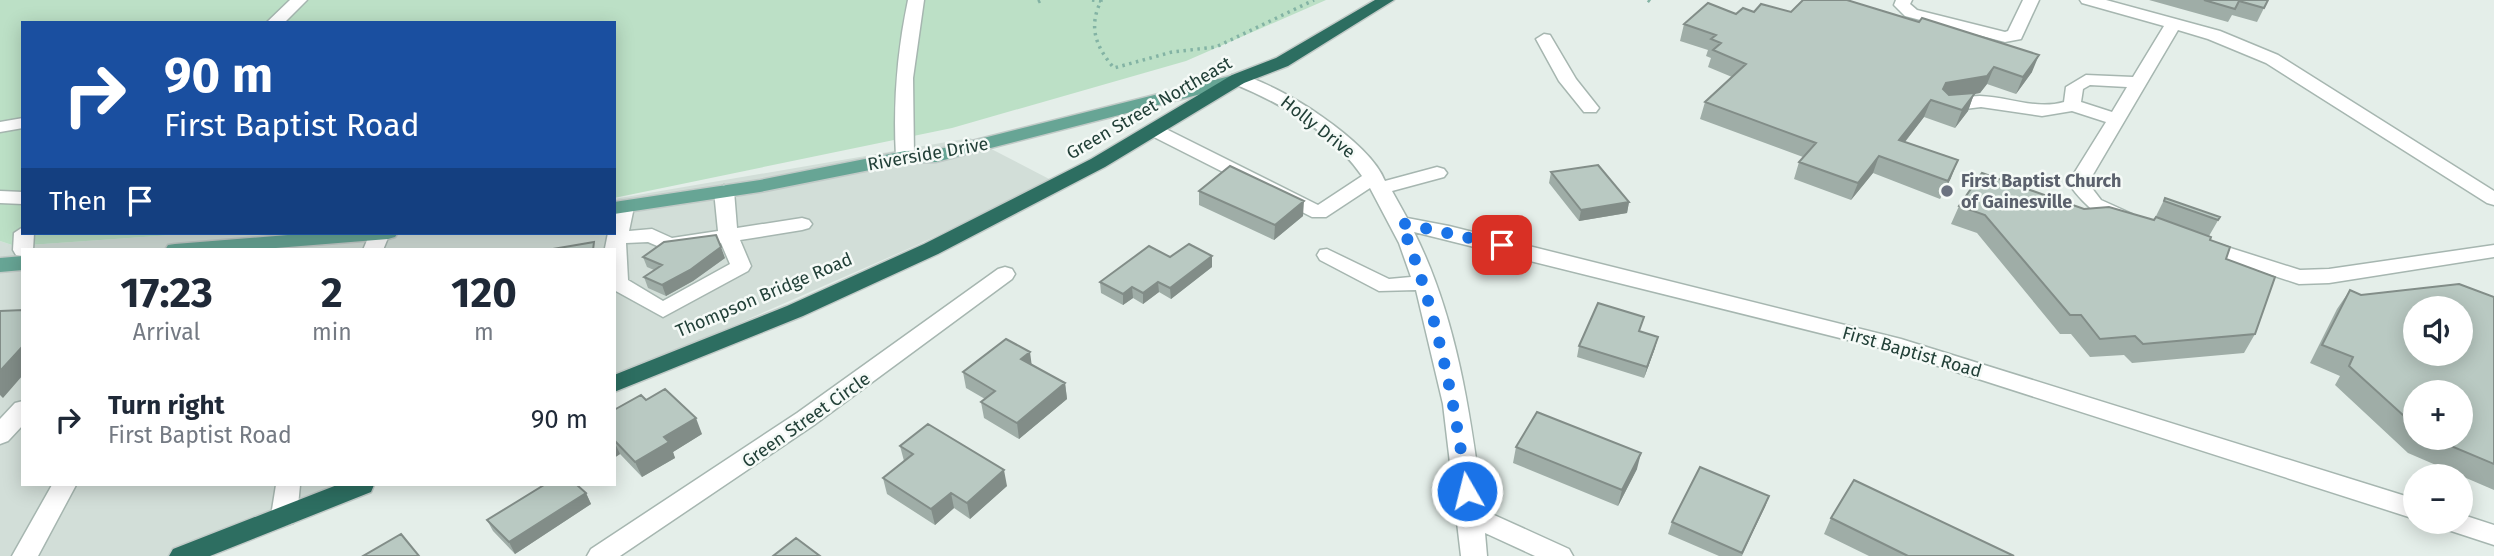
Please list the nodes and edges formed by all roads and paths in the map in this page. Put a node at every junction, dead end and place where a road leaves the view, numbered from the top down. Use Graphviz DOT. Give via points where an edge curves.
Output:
graph roads {
  1 [pos="299,0"];
  2 [pos="916,0"];
  3 [pos="1092,0"];
  4 [pos="1101,0"];
  5 [pos="1314,0"];
  6 [pos="1387,0"];
  7 [pos="2031,0"];
  8 [pos="2088,0"];
  9 [pos="1903,2"];
  10 [pos="277,21"];
  11 [pos="2173,24"];
  12 [pos="1544,39"];
  13 [pos="1238,79"];
  14 [pos="2138,82"];
  15 [pos="2072,105"];
  16 [pos="1948,106"];
  17 [pos="1590,108"];
  18 [pos="2116,119"];
  19 [pos="21,123"];
  20 [pos="0,127"];
  21 [pos="1154,130"];
  22 [pos="905,157"];
  23 [pos="1437,173"];
  24 [pos="1378,183"];
  25 [pos="724,191"];
  26 [pos="0,197"];
  27 [pos="21,198"];
  28 [pos="2494,199"];
  29 [pos="619,208"];
  30 [pos="1401,223"];
  31 [pos="802,224"];
  32 [pos="2141,224"];
  33 [pos="369,235"];
  34 [pos="728,235"];
  35 [pos="2179,237"];
  36 [pos="617,238"];
  37 [pos="321,244"];
  38 [pos="231,248"];
  39 [pos="615,248"];
  40 [pos="932,249"];
  41 [pos="2494,251"];
  42 [pos="1328,255"];
  43 [pos="616,260"];
  44 [pos="21,263"];
  45 [pos="0,265"];
  46 [pos="1005,274"];
  47 [pos="1424,283"];
  48 [pos="616,383"];
  49 [pos="21,411"];
  50 [pos="0,435"];
  51 [pos="63,486"];
  52 [pos="288,486"];
  53 [pos="359,486"];
  54 [pos="2403,505"];
  55 [pos="284,516"];
  56 [pos="1471,516"];
  57 [pos="2473,528"];
  58 [pos="2494,535"];
  59 [pos="24,556"];
  60 [pos="182,556"];
  61 [pos="600,556"];
  62 [pos="1474,556"];
  63 [pos="1560,556"];
  1 -- 10 [label="street"];
  2 -- 22 [label="street" via="901,106"];
  3 -- 4 [label="path"];
  4 -- 5 [label="path" via="1094,12 1094,35 1102,56 1114,68 1172,52 1216,47"];
  6 -- 13 [label="highway, Green Street Northeast" via="1282,62"];
  7 -- 9 [label="street" via="2015,35 2005,37 1911,13"];
  8 -- 11 [label="street"];
  11 -- 14 [label="street"];
  11 -- 28 [label="street" via="2273,59"];
  12 -- 17 [label="street"];
  13 -- 21 [label="highway, Green Street Northeast"];
  13 -- 22 [label="main road, Riverside Drive" via="992,144 936,156"];
  13 -- 24 [label="street, Holly Drive" via="1274,93 1313,119 1360,159"];
  14 -- 15 [label="street" via="2086,80 2076,87"];
  14 -- 18 [label="street"];
  15 -- 16 [label="street" via="2059,111 1966,100"];
  15 -- 18 [label="street"];
  18 -- 32 [label="street" via="2078,183 2094,204"];
  19 -- 20 [label="street"];
  21 -- 24 [label="street" via="1319,212"];
  21 -- 40 [label="highway, Green Street Northeast"];
  22 -- 25 [label="main road, Riverside Drive"];
  23 -- 24 [label="street"];
  24 -- 30 [label="street, Holly Drive"];
  25 -- 29 [label="main road, Riverside Drive"];
  25 -- 34 [label="street"];
  26 -- 27 [label="street"];
  29 -- 36 [label="street"];
  30 -- 47 [label="street, Holly Drive"];
  30 -- 54 [label="street, First Baptist Road" via="1894,344"];
  31 -- 34 [label="street"];
  33 -- 37 [label="main road"];
  34 -- 36 [label="street" via="669,245 652,235"];
  34 -- 43 [label="street" via="741,266 663,310 618,283"];
  35 -- 41 [label="street" via="2299,277"];
  36 -- 39 [label="street"];
  37 -- 38 [label="main road"];
  40 -- 48 [label="highway, Thompson Bridge Road" via="795,311"];
  42 -- 47 [label="street" via="1386,286"];
  44 -- 45 [label="main road"];
  46 -- 61 [label="street, Green Street Circle" via="883,367"];
  47 -- 56 [label="street, Holly Drive" via="1450,380"];
  49 -- 50 [label="street"];
  51 -- 59 [label="street"];
  52 -- 55 [label="street"];
  53 -- 55 [label="highway"];
  55 -- 60 [label="highway"];
  56 -- 62 [label="street, Holly Drive"];
  56 -- 63 [label="street"];
  57 -- 58 [label="street"];
}
